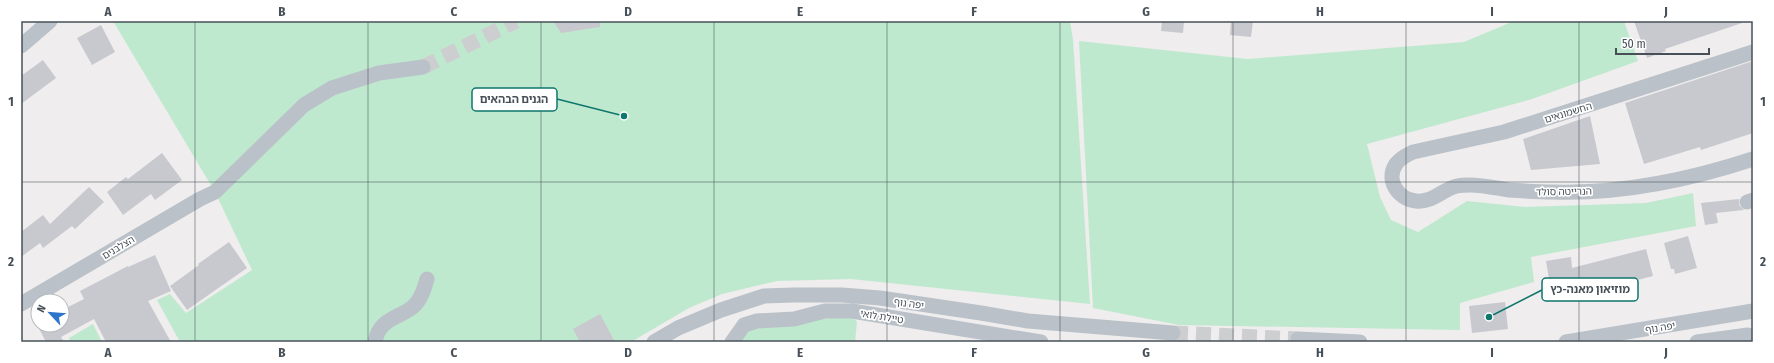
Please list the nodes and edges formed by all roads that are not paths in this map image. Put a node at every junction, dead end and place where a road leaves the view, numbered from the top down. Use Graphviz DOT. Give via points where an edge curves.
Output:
graph roads {
  1 [pos="50,21"];
  2 [pos="21,46"];
  3 [pos="1753,52"];
  4 [pos="423,67"];
  5 [pos="1753,159"];
  6 [pos="1391,175"];
  7 [pos="427,279"];
  8 [pos="21,304"];
  9 [pos="1753,311"];
  10 [pos="1173,333"];
  11 [pos="1748,335"];
  12 [pos="1298,339"];
  13 [pos="375,342"];
  14 [pos="654,342"];
  15 [pos="732,342"];
  16 [pos="1041,342"];
  17 [pos="1360,342"];
  18 [pos="1566,342"];
  19 [pos="1697,342"];
  1 -- 2 [label="street"];
  3 -- 6 [label="street, החשמונאים" via="1504,132 1413,152 1396,163"];
  4 -- 8 [label="street, הצלבנים" via="379,73 332,88 304,105 215,192"];
  5 -- 6 [label="street, הנרייטה סולד" via="1727,168 1631,189 1555,192 1472,185 1457,186 1426,201 1404,197 1394,188"];
  7 -- 13 [label="street" via="422,296 411,309 389,319 381,328"];
  9 -- 18 [label="street, יפה נוף"];
  10 -- 14 [label="street, יפה נוף" via="1028,321 880,298 793,295 764,296 721,310 678,328"];
  11 -- 19 [label="street"];
  12 -- 17 [label="street"];
  15 -- 16 [label="street, טיילת לואי" via="744,325 794,319 826,311 852,311"];
}
